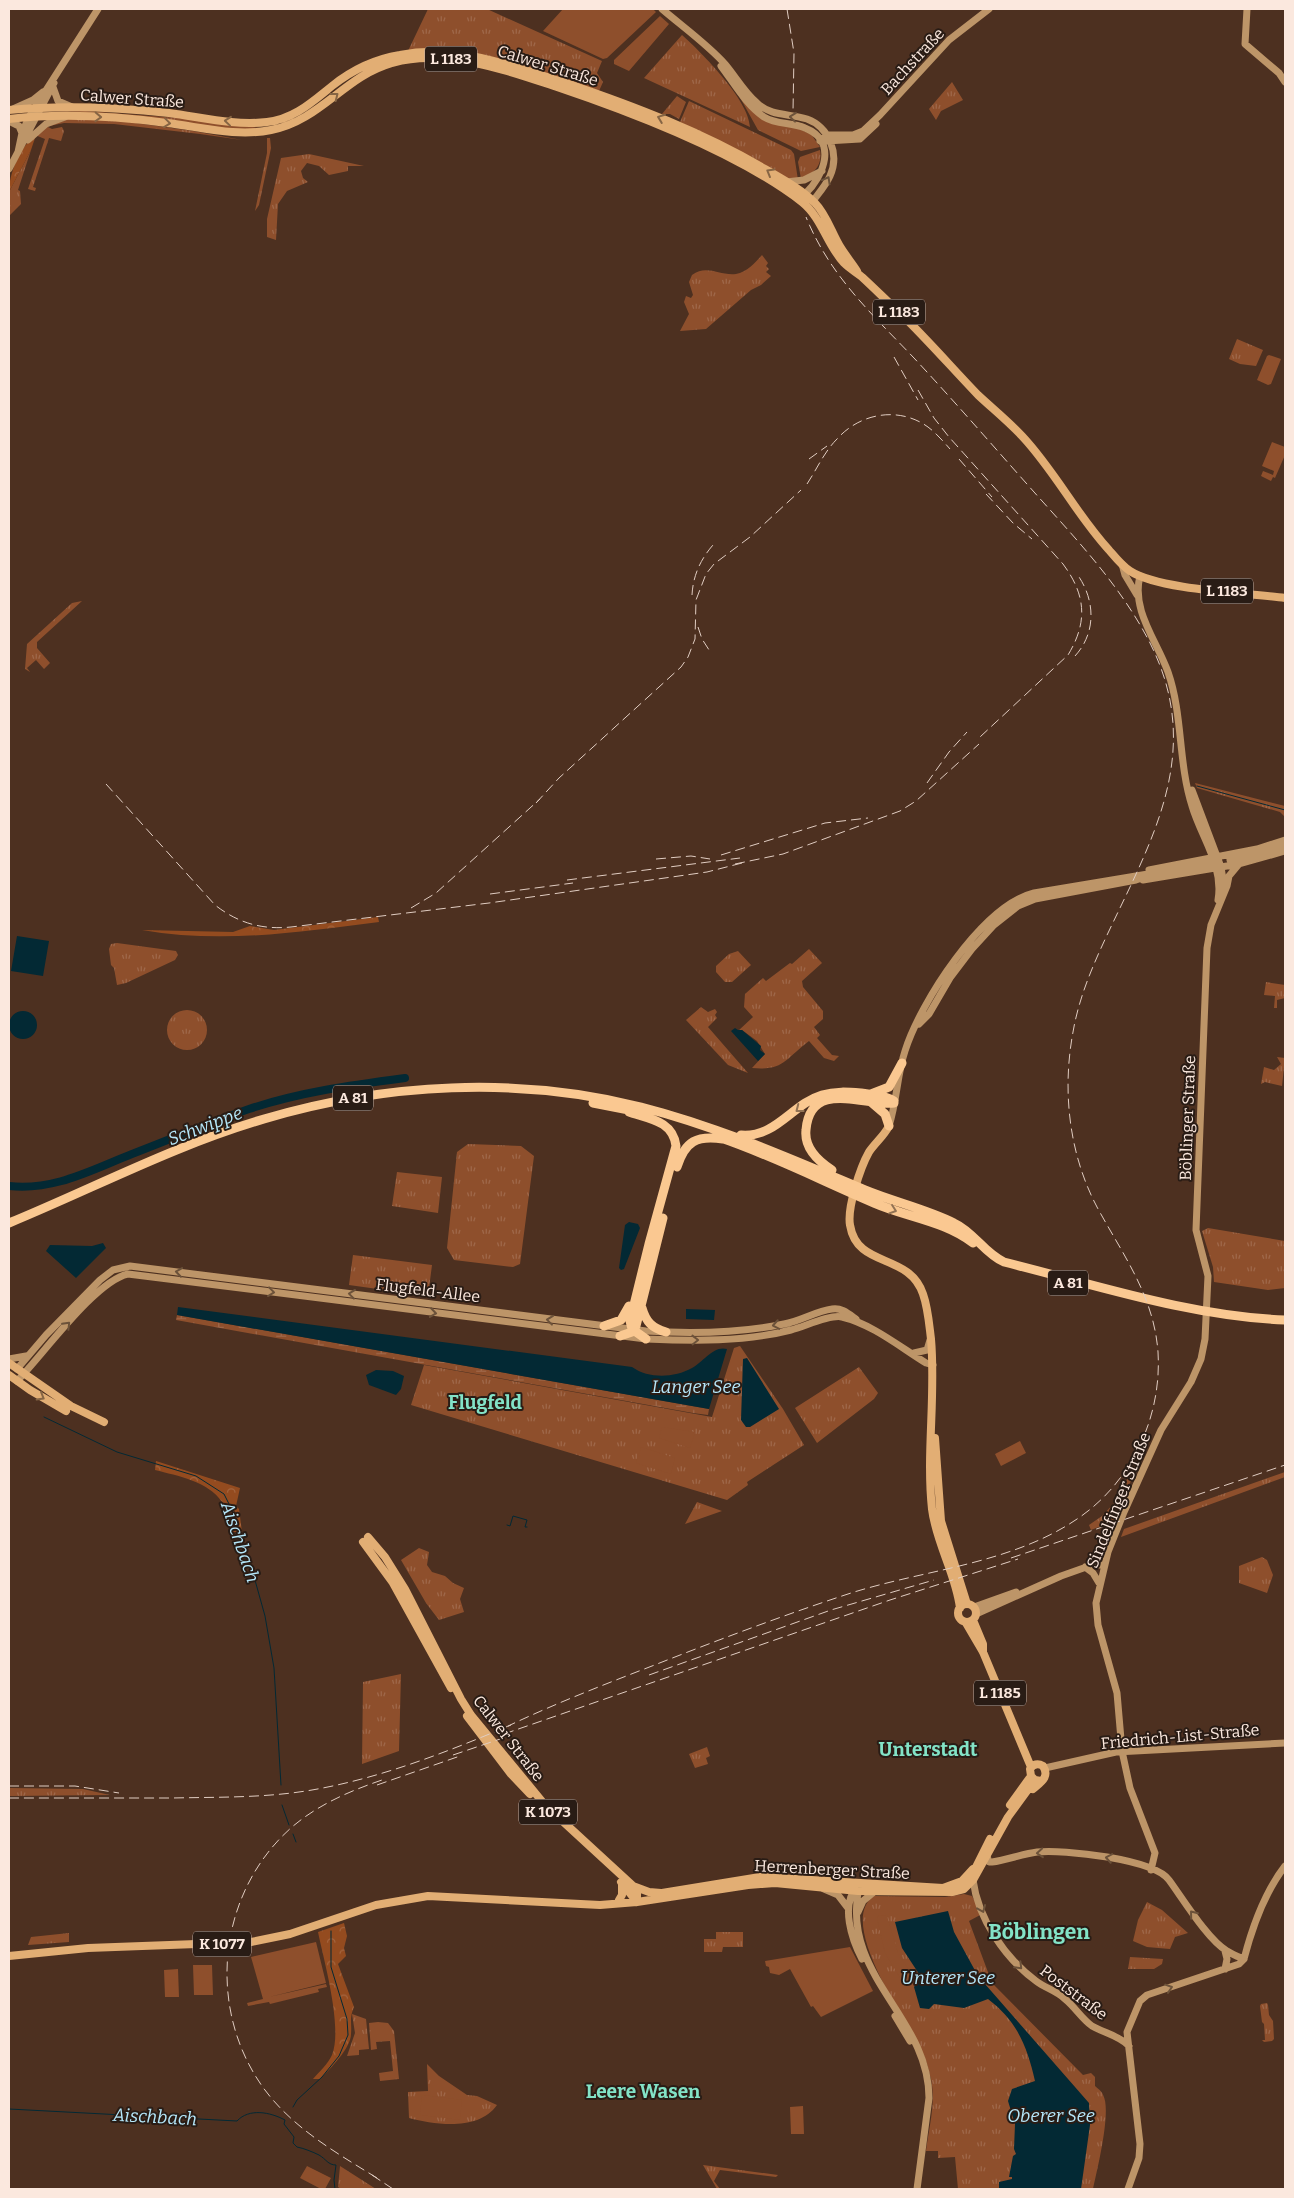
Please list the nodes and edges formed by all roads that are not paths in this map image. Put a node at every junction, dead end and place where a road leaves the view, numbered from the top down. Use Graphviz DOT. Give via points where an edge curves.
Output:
graph roads {
  1 [pos="98,9"];
  2 [pos="662,9"];
  3 [pos="989,9"];
  4 [pos="1247,10"];
  5 [pos="703,45"];
  6 [pos="1285,82"];
  7 [pos="50,88"];
  8 [pos="39,108"];
  9 [pos="76,108"];
  10 [pos="11,109"];
  11 [pos="33,117"];
  12 [pos="65,117"];
  13 [pos="9,120"];
  14 [pos="22,132"];
  15 [pos="859,137"];
  16 [pos="828,138"];
  17 [pos="844,140"];
  18 [pos="820,141"];
  19 [pos="24,143"];
  20 [pos="18,152"];
  21 [pos="834,156"];
  22 [pos="9,169"];
  23 [pos="823,171"];
  24 [pos="786,182"];
  25 [pos="802,197"];
  26 [pos="810,204"];
  27 [pos="1122,564"];
  28 [pos="1140,576"];
  29 [pos="1137,595"];
  30 [pos="1285,598"];
  31 [pos="1183,762"];
  32 [pos="1204,838"];
  33 [pos="1285,840"];
  34 [pos="1285,846"];
  35 [pos="1285,851"];
  36 [pos="1213,859"];
  37 [pos="1199,860"];
  38 [pos="1233,861"];
  39 [pos="1219,867"];
  40 [pos="1137,877"];
  41 [pos="1224,892"];
  42 [pos="1218,908"];
  43 [pos="913,1032"];
  44 [pos="902,1063"];
  45 [pos="868,1098"];
  46 [pos="894,1102"];
  47 [pos="612,1106"];
  48 [pos="890,1126"];
  49 [pos="714,1129"];
  50 [pos="726,1139"];
  51 [pos="867,1190"];
  52 [pos="9,1223"];
  53 [pos="9,1227"];
  54 [pos="649,1244"];
  55 [pos="205,1279"];
  56 [pos="249,1281"];
  57 [pos="248,1289"];
  58 [pos="641,1303"];
  59 [pos="409,1306"];
  60 [pos="455,1311"];
  61 [pos="1285,1322"];
  62 [pos="604,1326"];
  63 [pos="871,1329"];
  64 [pos="634,1330"];
  65 [pos="1206,1330"];
  66 [pos="666,1332"];
  67 [pos="46,1335"];
  68 [pos="620,1336"];
  69 [pos="931,1337"];
  70 [pos="646,1339"];
  71 [pos="45,1347"];
  72 [pos="906,1351"];
  73 [pos="914,1353"];
  74 [pos="26,1356"];
  75 [pos="9,1359"];
  76 [pos="933,1362"];
  77 [pos="9,1363"];
  78 [pos="17,1369"];
  79 [pos="9,1374"];
  80 [pos="24,1374"];
  81 [pos="17,1381"];
  82 [pos="932,1410"];
  83 [pos="66,1411"];
  84 [pos="104,1422"];
  85 [pos="1104,1565"];
  86 [pos="1085,1567"];
  87 [pos="1099,1583"];
  88 [pos="969,1613"];
  89 [pos="1285,1743"];
  90 [pos="1025,1749"];
  91 [pos="1122,1751"];
  92 [pos="500,1755"];
  93 [pos="1077,1761"];
  94 [pos="1034,1766"];
  95 [pos="1045,1768"];
  96 [pos="1038,1779"];
  97 [pos="1019,1797"];
  98 [pos="984,1855"];
  99 [pos="1285,1866"];
  100 [pos="973,1869"];
  101 [pos="1151,1870"];
  102 [pos="973,1880"];
  103 [pos="622,1882"];
  104 [pos="632,1885"];
  105 [pos="822,1887"];
  106 [pos="964,1888"];
  107 [pos="857,1889"];
  108 [pos="875,1891"];
  109 [pos="975,1891"];
  110 [pos="660,1894"];
  111 [pos="619,1900"];
  112 [pos="636,1900"];
  113 [pos="565,1904"];
  114 [pos="848,1908"];
  115 [pos="856,1917"];
  116 [pos="1226,1951"];
  117 [pos="9,1956"];
  118 [pos="1244,1960"];
  119 [pos="1225,1970"];
  120 [pos="1127,2032"];
  121 [pos="1113,2036"];
  122 [pos="1128,2046"];
  123 [pos="929,2098"];
  124 [pos="917,2189"];
  125 [pos="1128,2189"];
  1 -- 7 [label="main road"];
  2 -- 5 [label="main road"];
  3 -- 15 [label="main road, Bachstraße" via="946,44 880,115 878,122"];
  4 -- 6 [label="main road" via="1245,44"];
  16 -- 5 [label="main road, one-way" via="809,120 762,108 724,63"];
  5 -- 18 [label="main road" via="756,111 779,123 805,128"];
  7 -- 8 [label="main road"];
  7 -- 9 [label="main road" via="58,100"];
  7 -- 10 [label="main road" via="33,100"];
  8 -- 9 [label="main road, Calwer Straße / L 1183"];
  8 -- 10 [label="main road, Calwer Straße / L 1183"];
  8 -- 11 [label="main road"];
  24 -- 9 [label="main road, Calwer Straße / L 1183, one-way" via="733,151 665,120 543,76 452,53 411,53 374,62 346,76 305,108 266,122 228,122 146,111"];
  11 -- 12 [label="main road, Calwer Straße / L 1183"];
  11 -- 13 [label="main road, Calwer Straße / L 1183"];
  11 -- 14 [label="main road"];
  11 -- 19 [label="main road"];
  12 -- 19 [label="main road" via="41,128"];
  12 -- 25 [label="main road, Calwer Straße / L 1183, one-way" via="145,120 234,132 265,131 301,119 366,74 385,65 416,59 454,59 512,73 625,111 728,158"];
  13 -- 14 [label="main road"];
  14 -- 20 [label="main road"];
  15 -- 16 [label="main road"];
  15 -- 17 [label="main road"];
  16 -- 17 [label="main road"];
  16 -- 18 [label="main road"];
  16 -- 21 [label="main road"];
  17 -- 21 [label="main road"];
  18 -- 23 [label="main road" via="825,156"];
  19 -- 20 [label="main road"];
  20 -- 22 [label="main road"];
  26 -- 21 [label="main road, one-way" via="830,176"];
  23 -- 24 [label="main road" via="804,180"];
  23 -- 25 [label="main road"];
  24 -- 25 [label="main road, Calwer Straße / L 1183"];
  25 -- 26 [label="main road, L 1183"];
  26 -- 27 [label="main road, L 1183" via="821,210 858,273 1024,438 1084,521"];
  27 -- 28 [label="main road, L 1183"];
  27 -- 29 [label="main road"];
  28 -- 29 [label="main road"];
  28 -- 30 [label="main road, L 1183" via="1177,585"];
  29 -- 31 [label="main road" via="1173,688"];
  31 -- 32 [label="main road" via="1190,801"];
  31 -- 36 [label="main road"];
  32 -- 36 [label="main road"];
  32 -- 37 [label="main road" via="1204,850"];
  33 -- 38 [label="main road"];
  34 -- 38 [label="main road"];
  35 -- 38 [label="main road"];
  36 -- 37 [label="main road"];
  36 -- 38 [label="main road"];
  36 -- 39 [label="main road, Böblinger Straße"];
  36 -- 40 [label="main road"];
  37 -- 40 [label="main road" via="1163,867"];
  38 -- 39 [label="main road"];
  38 -- 41 [label="main road, Böblinger Straße"];
  39 -- 40 [label="main road"];
  39 -- 41 [label="main road, Böblinger Straße"];
  39 -- 42 [label="main road, Böblinger Straße"];
  40 -- 43 [label="main road" via="1042,897 1018,906 986,933 964,958 929,1014"];
  40 -- 43 [label="main road" via="1034,893 1011,903 979,932 953,963"];
  41 -- 42 [label="main road, Böblinger Straße"];
  42 -- 65 [label="main road, Böblinger Straße" via="1207,948 1196,1224 1207,1270"];
  43 -- 44 [label="main road"];
  44 -- 45 [label="highway" via="889,1087"];
  44 -- 46 [label="main road"];
  45 -- 46 [label="highway"];
  45 -- 48 [label="highway" via="882,1111"];
  45 -- 49 [label="highway, one-way" via="841,1092 824,1094 777,1126 755,1135"];
  45 -- 51 [label="highway" via="838,1098 824,1102 810,1115 806,1129 808,1146 821,1162"];
  46 -- 48 [label="main road"];
  47 -- 50 [label="highway, A 81"];
  47 -- 53 [label="highway, A 81" via="541,1096 469,1093 398,1096 345,1104 281,1119 225,1137"];
  47 -- 54 [label="highway" via="663,1123 672,1130 676,1140 675,1155"];
  48 -- 69 [label="main road, L 1185" via="870,1151 852,1204 850,1224 857,1243 872,1256 912,1274 920,1286"];
  49 -- 51 [label="highway, A 81"];
  49 -- 52 [label="highway, A 81" via="634,1105 553,1092 448,1088 367,1095 287,1112 220,1133"];
  50 -- 58 [label="highway" via="698,1139 690,1143 682,1154"];
  50 -- 61 [label="highway, A 81, one-way" via="874,1203 947,1228 1003,1265 1161,1307 1214,1317"];
  51 -- 61 [label="highway, A 81" via="954,1222 1004,1262 1180,1307"];
  54 -- 62 [label="highway" via="626,1315 618,1322"];
  54 -- 64 [label="highway" via="631,1318 630,1326"];
  55 -- 56 [label="main road, Flugfeld-Allee"];
  55 -- 57 [label="main road, Flugfeld-Allee"];
  55 -- 67 [label="main road, Flugfeld-Allee, one-way" via="136,1266 119,1268 100,1280"];
  71 -- 55 [label="main road, Flugfeld-Allee, one-way" via="117,1277 134,1274"];
  56 -- 57 [label="main road"];
  59 -- 56 [label="main road, Flugfeld-Allee, one-way"];
  57 -- 59 [label="main road, Flugfeld-Allee, one-way"];
  58 -- 64 [label="highway"];
  58 -- 66 [label="highway" via="647,1321"];
  59 -- 60 [label="main road, Flugfeld-Allee"];
  62 -- 60 [label="main road, Flugfeld-Allee, one-way"];
  60 -- 68 [label="main road, Flugfeld-Allee"];
  62 -- 64 [label="main road, Flugfeld-Allee"];
  63 -- 66 [label="main road, Flugfeld-Allee, one-way" via="833,1308 791,1322 748,1330"];
  70 -- 63 [label="main road, Flugfeld-Allee, one-way" via="748,1337 791,1330 839,1316"];
  63 -- 72 [label="main road, Flugfeld-Allee"];
  64 -- 66 [label="main road, Flugfeld-Allee"];
  64 -- 68 [label="highway"];
  64 -- 70 [label="highway"];
  65 -- 85 [label="main road, Sindelfinger Straße" via="1198,1367 1161,1430"];
  67 -- 71 [label="main road"];
  67 -- 74 [label="main road, Flugfeld-Allee"];
  68 -- 70 [label="main road, Flugfeld-Allee"];
  69 -- 73 [label="main road" via="927,1350"];
  69 -- 76 [label="main road, L 1185"];
  71 -- 80 [label="main road, Flugfeld-Allee"];
  72 -- 73 [label="main road, Flugfeld-Allee"];
  72 -- 76 [label="main road, Flugfeld-Allee" via="926,1363"];
  73 -- 76 [label="main road, Flugfeld-Allee"];
  74 -- 75 [label="main road"];
  74 -- 78 [label="main road, Flugfeld-Allee"];
  76 -- 82 [label="main road, L 1185"];
  77 -- 78 [label="main road"];
  78 -- 80 [label="main road"];
  79 -- 81 [label="main road"];
  80 -- 81 [label="main road, Flugfeld-Allee"];
  80 -- 84 [label="main road" via="71,1406"];
  81 -- 83 [label="main road, one-way"];
  82 -- 88 [label="main road, L 1185" via="941,1521"];
  82 -- 88 [label="main road, L 1185" via="930,1482 934,1523 957,1592"];
  85 -- 86 [label="main road"];
  85 -- 87 [label="main road, Sindelfinger Straße"];
  86 -- 87 [label="main road"];
  86 -- 88 [label="main road"];
  87 -- 91 [label="main road, Sindelfinger Straße" via="1096,1618 1117,1693"];
  88 -- 90 [label="main road, L 1185" via="982,1652"];
  89 -- 91 [label="main road, Friedrich-List-Straße"];
  90 -- 94 [label="main road, L 1185"];
  90 -- 97 [label="main road, L 1185" via="1026,1774"];
  91 -- 93 [label="main road, Friedrich-List-Straße"];
  91 -- 101 [label="main road, Sindelfinger Straße" via="1132,1796 1155,1853"];
  92 -- 92 [label="main road, Calwer Straße / K 1073" via="474,1726 458,1701 401,1594 365,1539 398,1576 463,1703"];
  92 -- 103 [label="main road, Calwer Straße / K 1073" via="528,1792"];
  92 -- 104 [label="main road, Calwer Straße / K 1073" via="545,1805"];
  93 -- 95 [label="main road"];
  93 -- 96 [label="main road"];
  94 -- 95 [label="main road, L 1185"];
  94 -- 96 [label="main road"];
  95 -- 96 [label="main road"];
  96 -- 97 [label="main road, L 1185"];
  96 -- 97 [label="main road"];
  97 -- 98 [label="main road, L 1185"];
  98 -- 100 [label="main road, L 1185"];
  101 -- 98 [label="main road, one-way" via="1123,1860 1087,1854 1038,1852 992,1862 988,1862"];
  98 -- 102 [label="main road, L 1185"];
  99 -- 118 [label="main road" via="1260,1915"];
  100 -- 102 [label="main road, L 1185"];
  100 -- 107 [label="main road, Herrenberger Straße / K 1077" via="962,1881 943,1888"];
  116 -- 101 [label="main road, one-way" via="1190,1911 1169,1880"];
  102 -- 106 [label="main road"];
  102 -- 109 [label="main road, Poststraße / L 1185"];
  103 -- 111 [label="main road"];
  103 -- 112 [label="main road, Calwer Straße / K 1073"];
  104 -- 110 [label="main road, K 1073"];
  104 -- 112 [label="main road, Calwer Straße / K 1073" via="637,1893"];
  105 -- 107 [label="main road, Herrenberger Straße / K 1077"];
  105 -- 112 [label="main road, Herrenberger Straße / K 1077" via="759,1884"];
  105 -- 114 [label="main road" via="838,1895"];
  106 -- 108 [label="main road, Herrenberger Straße / K 1077" via="930,1893"];
  106 -- 109 [label="main road"];
  107 -- 108 [label="main road, Herrenberger Straße / K 1077"];
  107 -- 110 [label="main road, Herrenberger Straße / K 1077" via="760,1877"];
  107 -- 114 [label="main road" via="850,1896"];
  107 -- 115 [label="main road"];
  108 -- 115 [label="main road" via="863,1901"];
  109 -- 121 [label="main road, Poststraße / L 1185, one-way" via="990,1926 1017,1965 1065,1999 1089,2023"];
  110 -- 112 [label="main road, Herrenberger Straße / K 1077"];
  111 -- 112 [label="main road, Herrenberger Straße / K 1077"];
  111 -- 113 [label="main road, Herrenberger Straße / K 1077"];
  112 -- 113 [label="main road, Herrenberger Straße / K 1077"];
  113 -- 117 [label="main road, Herrenberger Straße / K 1077" via="458,1896 419,1897 376,1905 290,1934 251,1942 83,1949"];
  114 -- 123 [label="main road" via="854,1944 920,2060"];
  115 -- 123 [label="main road" via="860,1943 871,1969 923,2060"];
  116 -- 118 [label="main road"];
  116 -- 119 [label="main road"];
  118 -- 119 [label="main road, Poststraße"];
  120 -- 119 [label="main road, Poststraße, one-way" via="1144,1997"];
  120 -- 121 [label="main road, Poststraße"];
  120 -- 122 [label="main road, Poststraße"];
  121 -- 122 [label="main road, Poststraße / L 1185"];
  122 -- 125 [label="main road" via="1140,2148"];
  123 -- 124 [label="main road"];
}
